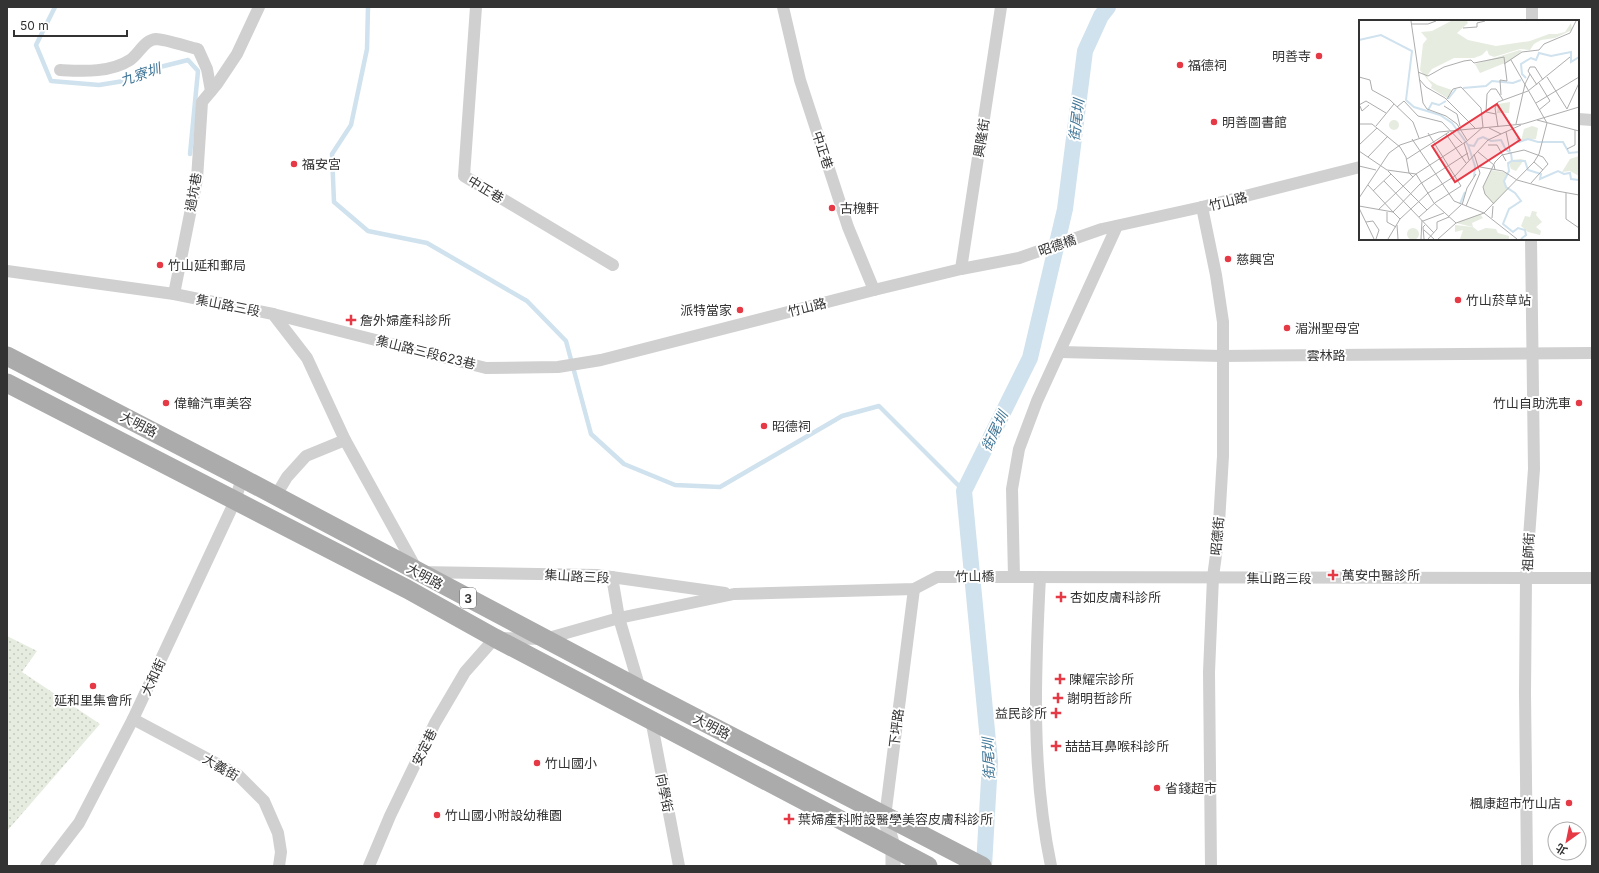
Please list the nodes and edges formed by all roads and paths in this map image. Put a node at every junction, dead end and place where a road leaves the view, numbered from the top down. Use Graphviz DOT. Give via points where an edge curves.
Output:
graph roads {
  1 [pos="259,7"];
  2 [pos="476,7"];
  3 [pos="783,7"];
  4 [pos="1001,7"];
  5 [pos="1532,7"];
  6 [pos="1532,20"];
  7 [pos="60,70"];
  8 [pos="212,91"];
  9 [pos="1579,118"];
  10 [pos="1592,120"];
  11 [pos="1359,168"];
  12 [pos="1202,207"];
  13 [pos="1118,226"];
  14 [pos="1096,232"];
  15 [pos="1531,240"];
  16 [pos="1019,258"];
  17 [pos="613,265"];
  18 [pos="961,269"];
  19 [pos="7,271"];
  20 [pos="874,290"];
  21 [pos="174,294"];
  22 [pos="273,314"];
  23 [pos="1060,352"];
  24 [pos="1532,353"];
  25 [pos="1592,353"];
  26 [pos="7,356"];
  27 [pos="1222,356"];
  28 [pos="558,367"];
  29 [pos="7,383"];
  30 [pos="345,440"];
  31 [pos="242,478"];
  32 [pos="275,497"];
  33 [pos="235,500"];
  34 [pos="418,572"];
  35 [pos="1014,576"];
  36 [pos="612,577"];
  37 [pos="937,577"];
  38 [pos="1040,577"];
  39 [pos="1213,577"];
  40 [pos="1526,578"];
  41 [pos="1592,578"];
  42 [pos="407,589"];
  43 [pos="914,589"];
  44 [pos="734,594"];
  45 [pos="619,618"];
  46 [pos="495,638"];
  47 [pos="545,639"];
  48 [pos="640,689"];
  49 [pos="133,719"];
  50 [pos="651,720"];
  51 [pos="885,816"];
  52 [pos="893,847"];
  53 [pos="924,864"];
  54 [pos="46,866"];
  55 [pos="279,866"];
  56 [pos="369,866"];
  57 [pos="679,866"];
  58 [pos="893,866"];
  59 [pos="982,866"];
  60 [pos="1050,866"];
  61 [pos="1211,866"];
  62 [pos="1527,866"];
  1 -- 8 [label="street, 過坑巷" via="237,54"];
  2 -- 17 [label="street, 中正巷" via="464,176"];
  3 -- 20 [label="street, 中正巷" via="800,80 848,227"];
  4 -- 18 [label="street, 興隆街"];
  5 -- 6 [label="street"];
  7 -- 8 [label="street" via="89,71 118,65 130,60 146,44 156,39 198,49 207,69"];
  8 -- 21 [label="street, 過坑巷" via="202,102 197,179"];
  9 -- 10 [label="street"];
  11 -- 12 [label="street, 竹山路"];
  12 -- 13 [label="street, 竹山路"];
  12 -- 27 [label="street, 昭德街" via="1223,322"];
  13 -- 14 [label="street, 竹山路"];
  13 -- 23 [label="street"];
  14 -- 16 [label="street, 昭德橋"];
  15 -- 24 [label="street, 祖師街"];
  16 -- 18 [label="street, 竹山路"];
  18 -- 20 [label="street, 竹山路"];
  19 -- 21 [label="street, 集山路三段"];
  20 -- 28 [label="street, 竹山路" via="596,360"];
  21 -- 22 [label="street, 集山路三段"];
  22 -- 28 [label="street, 集山路三段623巷" via="486,368"];
  22 -- 30 [label="street, 集山路三段" via="307,358"];
  23 -- 27 [label="street, 雲林路"];
  23 -- 35 [label="street" via="1019,449 1012,489"];
  24 -- 25 [label="street, 雲林路"];
  24 -- 27 [label="street, 雲林路"];
  24 -- 40 [label="street, 祖師街" via="1534,469"];
  26 -- 31 [label="main road, 大明路 / 3"];
  27 -- 39 [label="street, 昭德街" via="1223,456"];
  29 -- 33 [label="main road, 大明路 / 3"];
  30 -- 32 [label="street" via="306,456 287,477"];
  30 -- 34 [label="street, 集山路三段"];
  31 -- 32 [label="main road, 大明路 / 3"];
  31 -- 33 [label="street, 大和街"];
  32 -- 34 [label="main road, 大明路 / 3"];
  33 -- 42 [label="main road, 大明路 / 3"];
  33 -- 49 [label="street, 大和街"];
  34 -- 36 [label="street, 集山路三段"];
  34 -- 42 [label="street"];
  34 -- 47 [label="main road, 大明路 / 3"];
  35 -- 37 [label="street, 竹山橋"];
  35 -- 38 [label="street, 集山路三段"];
  36 -- 44 [label="street, 集山路三段"];
  36 -- 45 [label="street"];
  37 -- 43 [label="street, 集山路三段"];
  38 -- 39 [label="street, 集山路三段"];
  38 -- 60 [label="street" via="1035,690 1036,752 1043,829"];
  39 -- 40 [label="street, 集山路三段"];
  39 -- 61 [label="street, 昭德街" via="1209,672"];
  40 -- 41 [label="street, 集山路三段"];
  40 -- 62 [label="street, 祖師街"];
  42 -- 46 [label="main road, 大明路 / 3"];
  43 -- 44 [label="street, 集山路三段"];
  43 -- 51 [label="street, 下坪路"];
  44 -- 45 [label="street, 集山路三段"];
  45 -- 47 [label="street, 集山路三段"];
  45 -- 48 [label="street"];
  46 -- 47 [label="street, 集山路三段"];
  46 -- 50 [label="main road, 大明路 / 3"];
  46 -- 56 [label="street, 安定巷" via="465,672 435,723"];
  47 -- 48 [label="main road, 大明路 / 3"];
  48 -- 51 [label="main road, 大明路 / 3"];
  49 -- 54 [label="street, 大和街" via="79,823"];
  49 -- 55 [label="street, 大義街" via="238,775 264,801 278,833 281,852"];
  50 -- 52 [label="main road, 大明路 / 3"];
  50 -- 57 [label="street, 向學街"];
  51 -- 52 [label="street, 下坪路"];
  51 -- 59 [label="main road, 大明路 / 3"];
  52 -- 53 [label="main road, 大明路 / 3"];
  52 -- 58 [label="street, 下坪路"];
}
